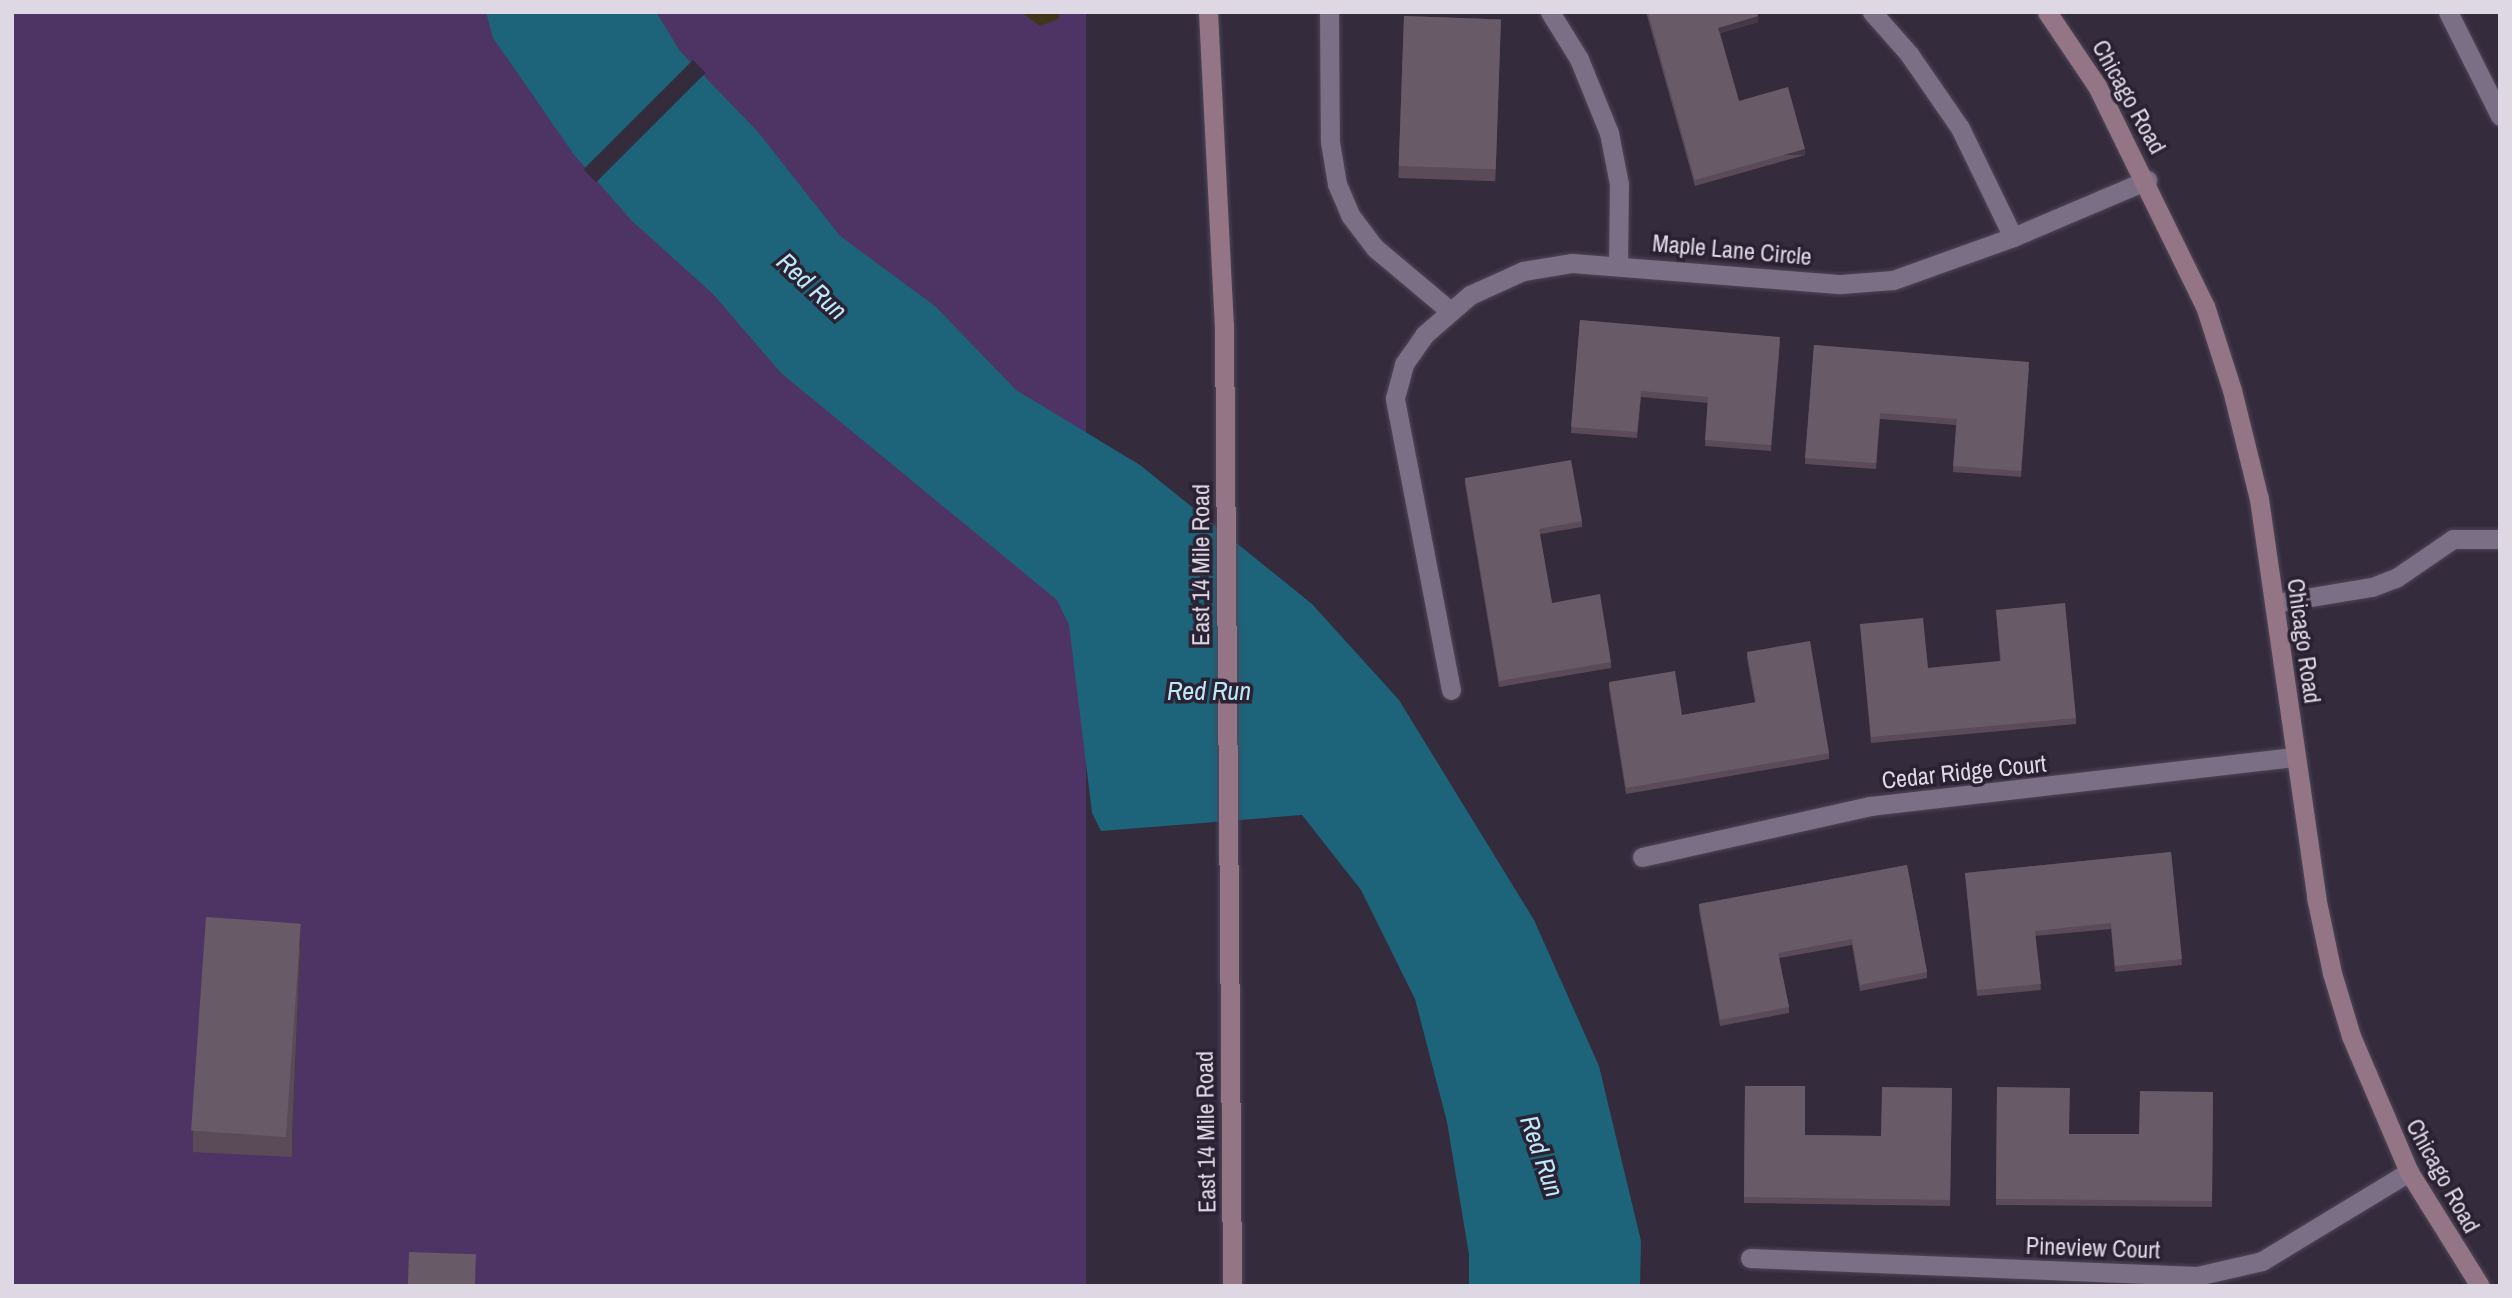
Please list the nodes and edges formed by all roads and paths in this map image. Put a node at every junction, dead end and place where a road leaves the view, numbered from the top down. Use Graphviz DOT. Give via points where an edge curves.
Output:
graph roads {
  1 [pos="1208,12"];
  2 [pos="1329,12"];
  3 [pos="1550,12"];
  4 [pos="1872,12"];
  5 [pos="2047,12"];
  6 [pos="2448,12"];
  7 [pos="2500,116"];
  8 [pos="2147,180"];
  9 [pos="2013,237"];
  10 [pos="1618,264"];
  11 [pos="1450,311"];
  12 [pos="2500,539"];
  13 [pos="2275,603"];
  14 [pos="1451,690"];
  15 [pos="2295,757"];
  16 [pos="1642,857"];
  17 [pos="2409,1172"];
  18 [pos="1750,1258"];
  19 [pos="1232,1286"];
  20 [pos="2480,1286"];
  1 -- 19 [label="main road, East 14 Mile Road" via="1222,271 1226,477"];
  2 -- 11 [label="street" via="1330,142 1337,184 1350,215 1376,248"];
  3 -- 10 [label="street" via="1578,59 1609,133 1619,184"];
  4 -- 9 [label="street" via="1909,54 1960,128"];
  5 -- 8 [label="main road, Chicago Road" via="2097,86"];
  6 -- 7 [label="street"];
  8 -- 9 [label="street, Maple Lane Circle"];
  8 -- 13 [label="main road, Chicago Road" via="2204,306 2232,390 2259,499"];
  9 -- 10 [label="street, Maple Lane Circle" via="1893,280 1841,284"];
  10 -- 11 [label="street, Maple Lane Circle" via="1572,263 1523,271 1492,282"];
  11 -- 14 [label="street, Maple Lane Circle" via="1424,335 1404,363 1395,398"];
  12 -- 13 [label="street" via="2453,539 2396,578 2372,587"];
  13 -- 15 [label="main road, Chicago Road"];
  15 -- 16 [label="street, Cedar Ridge Court" via="1870,806"];
  15 -- 17 [label="main road, Chicago Road" via="2332,973 2351,1037"];
  17 -- 18 [label="street, Pineview Court" via="2262,1261 2197,1276"];
  17 -- 20 [label="main road, Chicago Road"];
}
